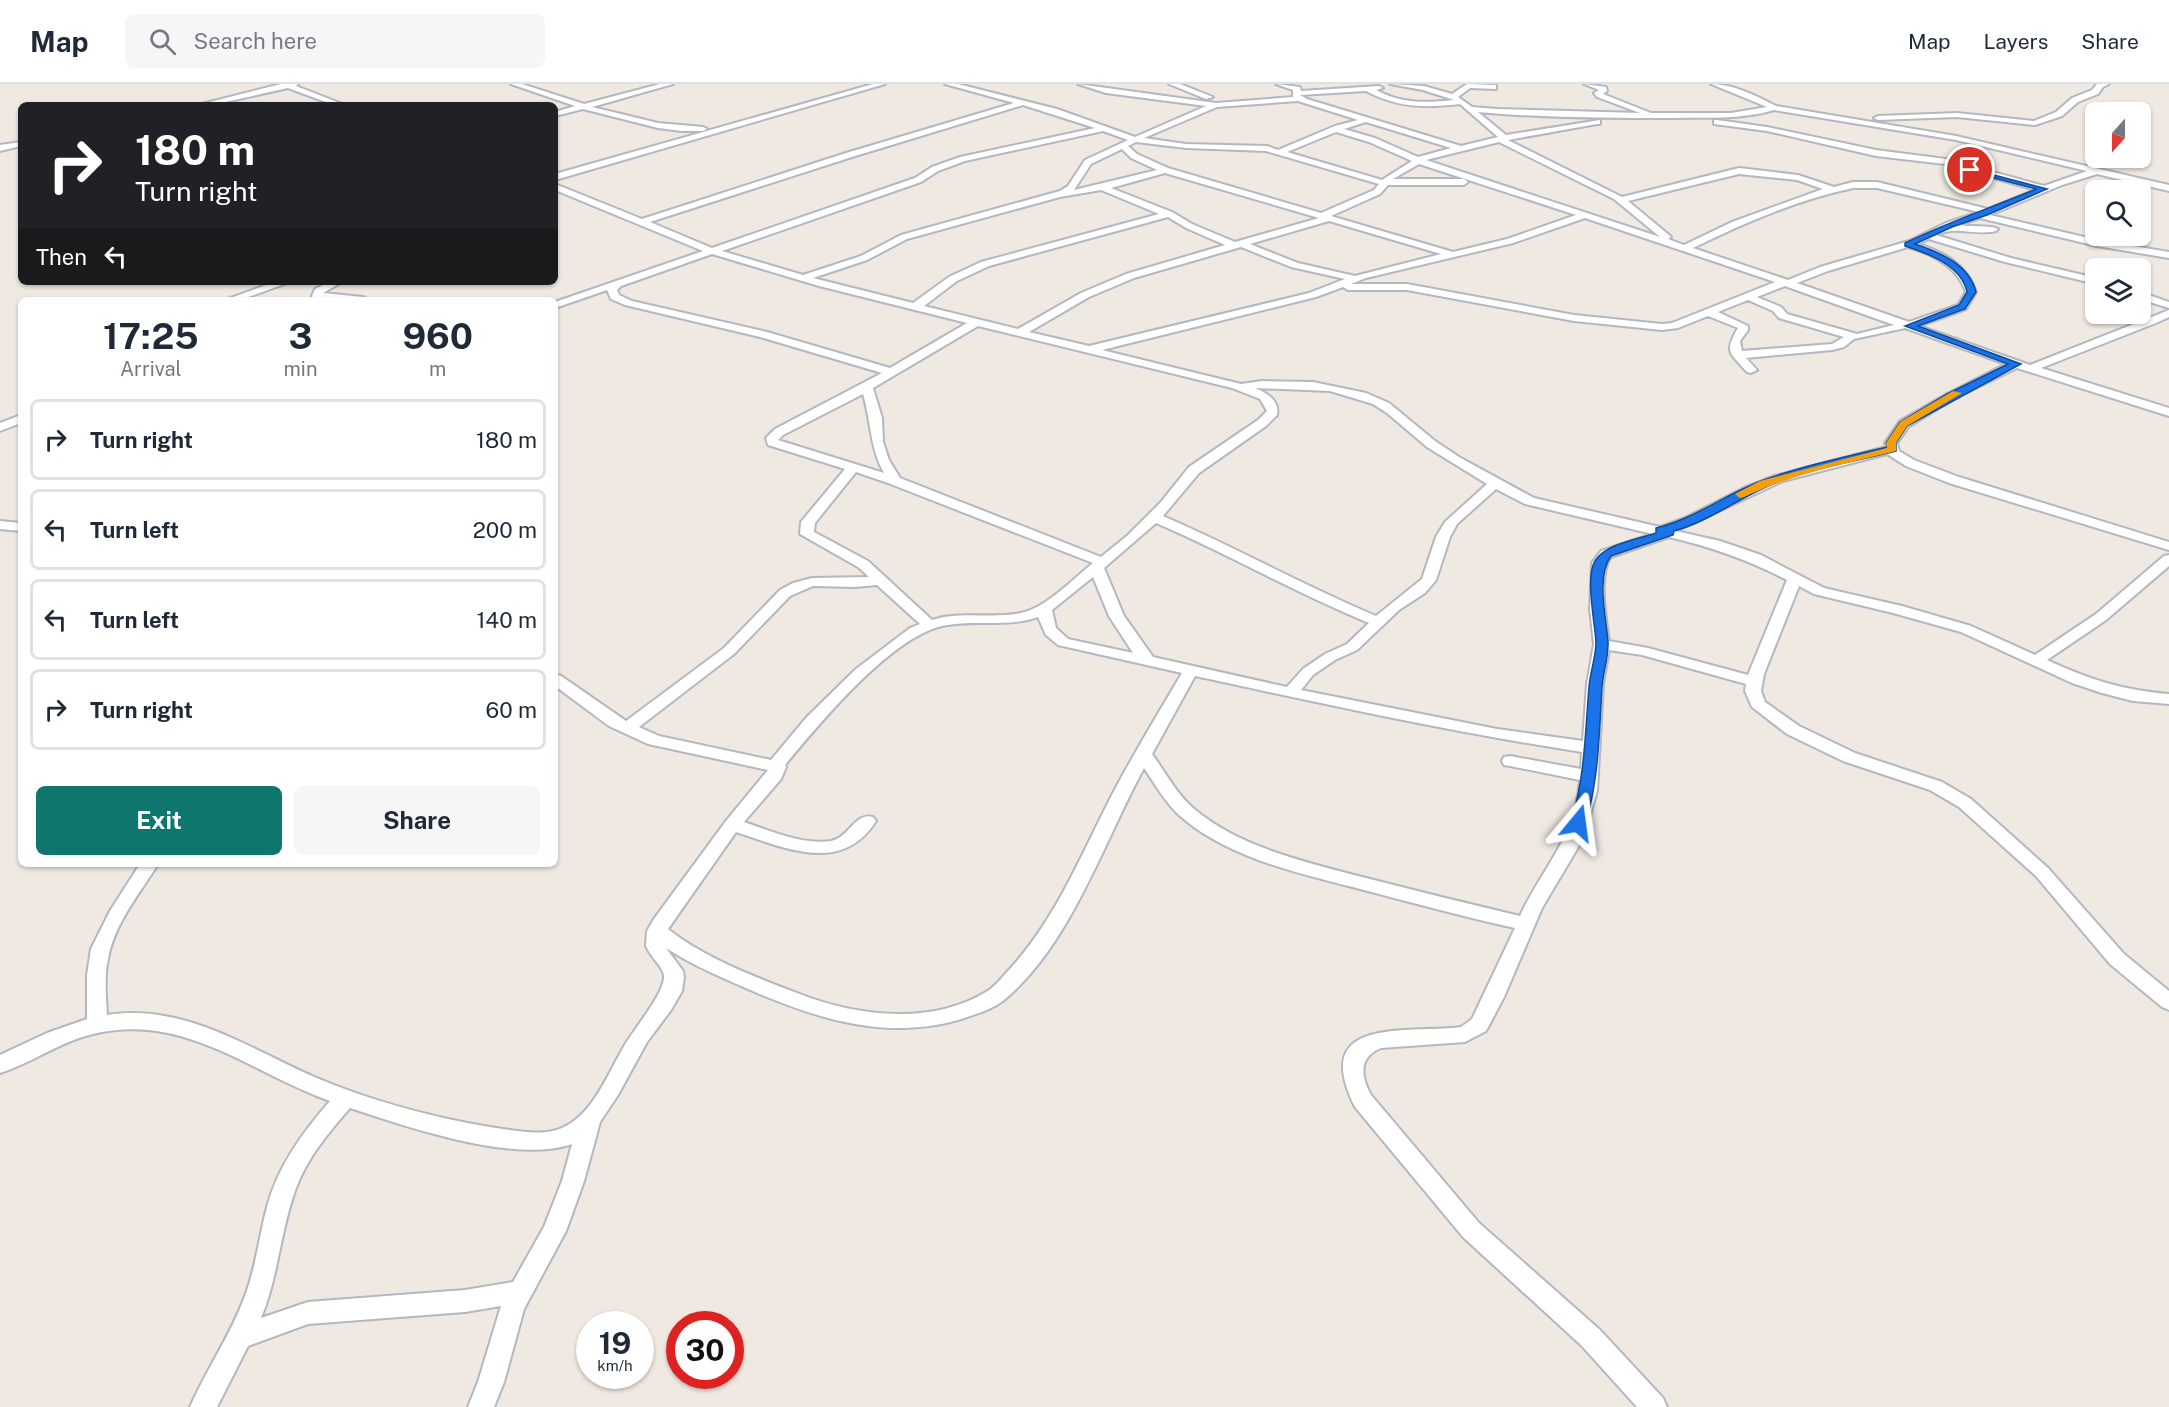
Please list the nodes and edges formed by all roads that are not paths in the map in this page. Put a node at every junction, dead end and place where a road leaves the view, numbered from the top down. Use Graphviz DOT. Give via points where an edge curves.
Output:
graph roads {
  1 [pos="289,84"];
  2 [pos="515,84"];
  3 [pos="666,84"];
  4 [pos="881,84"];
  5 [pos="949,84"];
  6 [pos="1082,84"];
  7 [pos="1173,84"];
  8 [pos="1280,84"];
  9 [pos="1323,84"];
  10 [pos="1393,84"];
  11 [pos="1588,84"];
  12 [pos="1715,84"];
  13 [pos="2105,84"];
  14 [pos="1421,85"];
  15 [pos="1493,87"];
  16 [pos="1368,89"];
  17 [pos="1298,94"];
  18 [pos="1453,97"];
  19 [pos="214,102"];
  20 [pos="333,102"];
  21 [pos="1023,102"];
  22 [pos="1462,102"];
  23 [pos="1216,105"];
  24 [pos="1230,105"];
  25 [pos="584,106"];
  26 [pos="1774,108"];
  27 [pos="1470,109"];
  28 [pos="558,113"];
  29 [pos="1693,115"];
  30 [pos="1630,116"];
  31 [pos="1653,116"];
  32 [pos="1841,118"];
  33 [pos="1364,121"];
  34 [pos="734,126"];
  35 [pos="1102,129"];
  36 [pos="1336,129"];
  37 [pos="1502,138"];
  38 [pos="1136,140"];
  39 [pos="18,145"];
  40 [pos="1123,146"];
  41 [pos="0,148"];
  42 [pos="1459,148"];
  43 [pos="1280,152"];
  44 [pos="1418,160"];
  45 [pos="1165,170"];
  46 [pos="2097,171"];
  47 [pos="558,176"];
  48 [pos="1384,183"];
  49 [pos="1427,183"];
  50 [pos="1483,183"];
  51 [pos="1102,186"];
  52 [pos="2169,188"];
  53 [pos="1832,189"];
  54 [pos="2044,189"];
  55 [pos="1376,192"];
  56 [pos="561,194"];
  57 [pos="1620,200"];
  58 [pos="1038,201"];
  59 [pos="1989,212"];
  60 [pos="1169,214"];
  61 [pos="1978,215"];
  62 [pos="1584,216"];
  63 [pos="1325,217"];
  64 [pos="642,222"];
  65 [pos="1947,226"];
  66 [pos="1993,229"];
  67 [pos="1927,235"];
  68 [pos="1908,244"];
  69 [pos="1238,245"];
  70 [pos="1682,247"];
  71 [pos="712,250"];
  72 [pos="1454,255"];
  73 [pos="2169,255"];
  74 [pos="803,278"];
  75 [pos="2085,278"];
  76 [pos="1357,279"];
  77 [pos="1787,282"];
  78 [pos="618,283"];
  79 [pos="276,285"];
  80 [pos="331,285"];
  81 [pos="1336,288"];
  82 [pos="239,297"];
  83 [pos="328,297"];
  84 [pos="1749,297"];
  85 [pos="2151,299"];
  86 [pos="558,304"];
  87 [pos="2169,305"];
  88 [pos="915,307"];
  89 [pos="1707,312"];
  90 [pos="2169,313"];
  91 [pos="978,321"];
  92 [pos="1908,325"];
  93 [pos="1020,332"];
  94 [pos="1851,336"];
  95 [pos="1090,350"];
  96 [pos="1739,355"];
  97 [pos="2016,364"];
  98 [pos="2030,369"];
  99 [pos="1751,370"];
  100 [pos="890,372"];
  101 [pos="1236,386"];
  102 [pos="867,387"];
  103 [pos="2169,412"];
  104 [pos="18,420"];
  105 [pos="0,427"];
  106 [pos="1892,449"];
  107 [pos="853,467"];
  108 [pos="895,481"];
  109 [pos="1495,483"];
  110 [pos="1154,517"];
  111 [pos="0,525"];
  112 [pos="18,527"];
  113 [pos="1665,532"];
  114 [pos="2169,546"];
  115 [pos="2169,559"];
  116 [pos="1100,564"];
  117 [pos="1795,578"];
  118 [pos="881,580"];
  119 [pos="1044,608"];
  120 [pos="1379,622"];
  121 [pos="929,625"];
  122 [pos="1602,644"];
  123 [pos="1147,660"];
  124 [pos="2036,661"];
  125 [pos="1191,670"];
  126 [pos="558,681"];
  127 [pos="1755,682"];
  128 [pos="1290,693"];
  129 [pos="2169,699"];
  130 [pos="627,728"];
  131 [pos="1592,748"];
  132 [pos="1143,754"];
  133 [pos="1510,761"];
  134 [pos="776,765"];
  135 [pos="1590,776"];
  136 [pos="867,820"];
  137 [pos="732,825"];
  138 [pos="147,867"];
  139 [pos="1527,924"];
  140 [pos="657,931"];
  141 [pos="2169,1002"];
  142 [pos="98,1024"];
  143 [pos="0,1065"];
  144 [pos="347,1097"];
  145 [pos="590,1118"];
  146 [pos="521,1292"];
  147 [pos="238,1338"];
  148 [pos="203,1407"];
  149 [pos="481,1407"];
  150 [pos="1654,1407"];
  1 -- 19 [label="street"];
  1 -- 20 [label="street"];
  2 -- 25 [label="street"];
  3 -- 25 [label="street"];
  4 -- 34 [label="street"];
  5 -- 21 [label="street"];
  6 -- 23 [label="street" via="1106,91"];
  7 -- 24 [label="street"];
  8 -- 17 [label="street"];
  9 -- 17 [label="street"];
  10 -- 14 [label="street"];
  10 -- 16 [label="street"];
  11 -- 31 [label="street" via="1603,89 1600,95"];
  12 -- 26 [label="street"];
  13 -- 32 [label="street" via="2059,114 2035,123 1957,115"];
  14 -- 18 [label="street"];
  15 -- 18 [label="street" via="1468,86"];
  16 -- 17 [label="street"];
  16 -- 22 [label="street" via="1414,106"];
  17 -- 24 [label="street"];
  17 -- 33 [label="street"];
  18 -- 22 [label="street"];
  21 -- 35 [label="street"];
  21 -- 64 [label="street"];
  22 -- 27 [label="street"];
  23 -- 24 [label="street"];
  23 -- 38 [label="street"];
  25 -- 28 [label="street"];
  25 -- 34 [label="street" via="685,130"];
  26 -- 29 [label="street" via="1745,114"];
  26 -- 32 [label="street"];
  27 -- 30 [label="street"];
  27 -- 37 [label="street"];
  29 -- 31 [label="street"];
  29 -- 54 [label="street" via="1846,147 1946,162"];
  30 -- 31 [label="street"];
  30 -- 37 [label="street"];
  32 -- 46 [label="street" via="1956,138"];
  33 -- 36 [label="street"];
  33 -- 42 [label="street"];
  34 -- 47 [label="street"];
  35 -- 38 [label="street"];
  35 -- 71 [label="street" via="963,159 927,177"];
  36 -- 43 [label="street"];
  36 -- 44 [label="street"];
  37 -- 42 [label="street"];
  37 -- 57 [label="street"];
  38 -- 40 [label="street"];
  38 -- 43 [label="street"];
  39 -- 41 [label="street"];
  40 -- 45 [label="street" via="1134,156"];
  40 -- 58 [label="street" via="1088,162 1071,189"];
  42 -- 44 [label="street"];
  43 -- 48 [label="street"];
  44 -- 48 [label="street"];
  44 -- 50 [label="street"];
  45 -- 51 [label="street"];
  45 -- 63 [label="street"];
  46 -- 52 [label="street"];
  46 -- 54 [label="street"];
  48 -- 49 [label="street"];
  48 -- 55 [label="street"];
  49 -- 50 [label="street"];
  49 -- 55 [label="street"];
  50 -- 62 [label="street"];
  51 -- 58 [label="street"];
  51 -- 60 [label="street"];
  53 -- 57 [label="street" via="1798,178 1739,171"];
  53 -- 59 [label="street" via="1877,185"];
  53 -- 70 [label="street"];
  54 -- 59 [label="street"];
  55 -- 63 [label="street"];
  56 -- 64 [label="street"];
  57 -- 70 [label="street"];
  58 -- 74 [label="street" via="904,237 864,258"];
  59 -- 61 [label="street"];
  60 -- 69 [label="street"];
  60 -- 88 [label="street" via="985,264 953,279"];
  61 -- 65 [label="street"];
  61 -- 73 [label="street" via="2097,243"];
  62 -- 70 [label="street"];
  62 -- 72 [label="street"];
  63 -- 69 [label="street"];
  63 -- 72 [label="street"];
  64 -- 71 [label="street"];
  65 -- 66 [label="street"];
  65 -- 67 [label="street"];
  67 -- 68 [label="street"];
  67 -- 75 [label="street"];
  68 -- 77 [label="street"];
  68 -- 92 [label="street" via="1937,254 1958,270 1970,284 1971,292 1962,307"];
  69 -- 76 [label="street" via="1295,265"];
  69 -- 93 [label="street" via="1130,276 1085,295"];
  70 -- 77 [label="street"];
  71 -- 74 [label="street"];
  71 -- 78 [label="street"];
  72 -- 76 [label="street"];
  74 -- 88 [label="street"];
  76 -- 81 [label="street"];
  77 -- 84 [label="street"];
  77 -- 92 [label="street"];
  78 -- 86 [label="street"];
  78 -- 100 [label="street" via="612,290 615,297 628,303 763,334"];
  79 -- 82 [label="street"];
  80 -- 83 [label="street" via="317,296"];
  81 -- 89 [label="street" via="1407,287 1574,318 1662,327"];
  81 -- 95 [label="street"];
  84 -- 89 [label="street"];
  84 -- 94 [label="street" via="1789,318"];
  85 -- 87 [label="street"];
  88 -- 91 [label="street"];
  89 -- 96 [label="street" via="1743,326 1733,344"];
  90 -- 98 [label="street"];
  91 -- 93 [label="street"];
  91 -- 100 [label="street"];
  92 -- 94 [label="street"];
  92 -- 97 [label="street"];
  93 -- 95 [label="street"];
  94 -- 96 [label="street" via="1832,347"];
  95 -- 101 [label="street"];
  96 -- 99 [label="street"];
  97 -- 98 [label="street"];
  97 -- 106 [label="street" via="1904,424 1891,443"];
  98 -- 103 [label="street"];
  100 -- 102 [label="street"];
  101 -- 109 [label="street" via="1309,386 1360,394 1379,402 1430,443"];
  101 -- 110 [label="street" via="1268,399 1273,412 1194,470"];
  102 -- 107 [label="street" via="772,438 772,442 788,449"];
  102 -- 108 [label="street" via="883,460"];
  104 -- 105 [label="street"];
  106 -- 113 [label="street" via="1764,483"];
  106 -- 114 [label="street" via="1910,463 1954,480"];
  107 -- 108 [label="street"];
  107 -- 118 [label="street" via="808,522 807,534 863,564"];
  108 -- 116 [label="street"];
  109 -- 113 [label="street" via="1530,501"];
  109 -- 120 [label="street" via="1452,522 1420,590"];
  110 -- 116 [label="street"];
  110 -- 120 [label="street" via="1219,545 1314,595"];
  111 -- 112 [label="street"];
  113 -- 117 [label="street" via="1756,558"];
  113 -- 122 [label="street" via="1606,554 1599,563 1597,609"];
  115 -- 124 [label="street" via="2101,617"];
  116 -- 119 [label="street"];
  116 -- 123 [label="street" via="1102,586 1118,622"];
  117 -- 124 [label="street" via="1837,597 1966,629"];
  117 -- 127 [label="street"];
  118 -- 121 [label="street"];
  118 -- 130 [label="street" via="812,582 785,593 729,651"];
  119 -- 121 [label="street" via="1010,619"];
  119 -- 123 [label="street" via="1052,636 1063,642"];
  120 -- 128 [label="street" via="1352,647 1308,672"];
  121 -- 134 [label="street" via="915,631 861,672"];
  122 -- 127 [label="street" via="1643,651"];
  122 -- 131 [label="street" via="1595,684"];
  123 -- 125 [label="street"];
  124 -- 129 [label="street" via="2108,690"];
  125 -- 128 [label="street"];
  125 -- 132 [label="street"];
  126 -- 130 [label="street"];
  127 -- 141 [label="street" via="1753,691 1758,704 1793,730 1850,757 1936,786 1965,803 2042,872 2117,959"];
  128 -- 131 [label="street" via="1497,734"];
  130 -- 134 [label="street" via="654,740"];
  131 -- 135 [label="street"];
  132 -- 139 [label="street" via="1169,796 1194,818 1231,839 1283,862"];
  132 -- 140 [label="street" via="1099,841 1038,946 993,997 955,1014 888,1023 840,1017 801,1004 675,947"];
  133 -- 135 [label="street"];
  134 -- 137 [label="street" via="775,775"];
  135 -- 139 [label="street" via="1574,839"];
  136 -- 137 [label="street" via="849,841 828,848 797,844"];
  137 -- 140 [label="street"];
  138 -- 142 [label="street" via="98,956"];
  139 -- 150 [label="street" via="1479,1025 1465,1034 1379,1040 1362,1047 1353,1061 1355,1085 1363,1101 1471,1230 1591,1338"];
  140 -- 145 [label="street" via="655,947 675,972 674,984"];
  142 -- 143 [label="street" via="75,1029"];
  142 -- 144 [label="street" via="152,1021 195,1030 307,1083"];
  144 -- 145 [label="street" via="396,1115 530,1141 565,1137"];
  144 -- 147 [label="street" via="295,1163 279,1204 258,1296"];
  145 -- 146 [label="street" via="554,1231"];
  146 -- 147 [label="street" via="465,1301 308,1313"];
  146 -- 149 [label="street"];
  147 -- 148 [label="street"];
}
